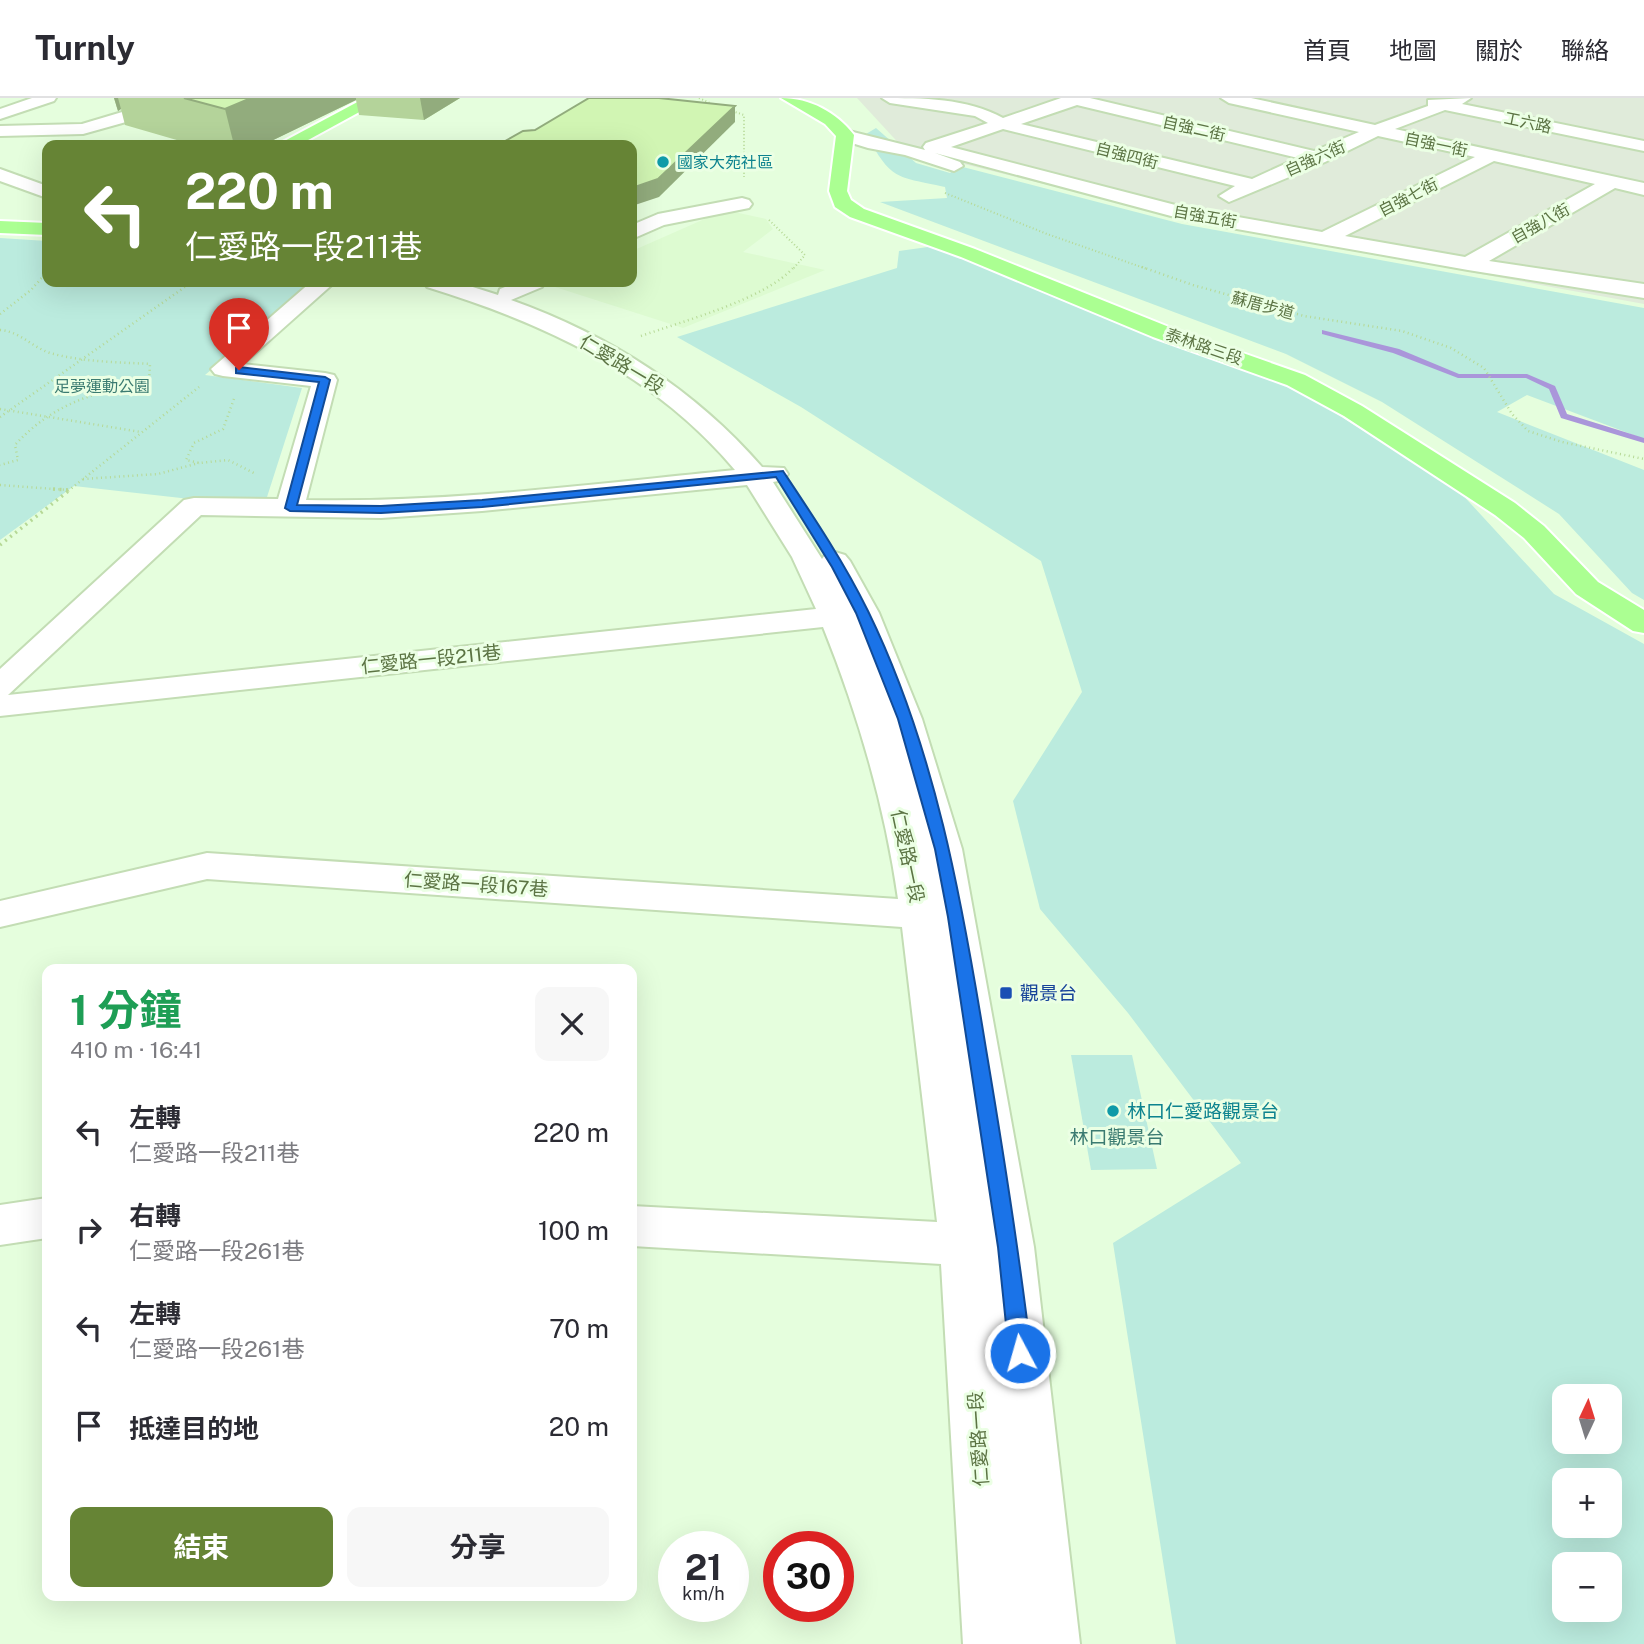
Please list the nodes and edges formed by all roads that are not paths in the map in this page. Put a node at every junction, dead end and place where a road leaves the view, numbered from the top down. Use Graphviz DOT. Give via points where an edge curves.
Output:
graph roads {
  1 [pos="48,98"];
  2 [pos="173,98"];
  3 [pos="377,98"];
  4 [pos="789,98"];
  5 [pos="890,98"];
  6 [pos="1229,98"];
  7 [pos="1412,98"];
  8 [pos="1463,98"];
  9 [pos="1076,99"];
  10 [pos="1445,105"];
  11 [pos="0,114"];
  12 [pos="1001,124"];
  13 [pos="0,131"];
  14 [pos="1375,131"];
  15 [pos="845,135"];
  16 [pos="296,140"];
  17 [pos="1644,146"];
  18 [pos="1491,156"];
  19 [pos="1318,158"];
  20 [pos="979,174"];
  21 [pos="0,175"];
  22 [pos="1612,182"];
  23 [pos="1253,185"];
  24 [pos="1644,189"];
  25 [pos="42,190"];
  26 [pos="745,201"];
  27 [pos="1186,214"];
  28 [pos="0,227"];
  29 [pos="42,229"];
  30 [pos="637,230"];
  31 [pos="1324,239"];
  32 [pos="1468,264"];
  33 [pos="319,287"];
  34 [pos="450,287"];
  35 [pos="521,288"];
  36 [pos="1642,289"];
  37 [pos="767,474"];
  38 [pos="290,508"];
  39 [pos="848,615"];
  40 [pos="1644,624"];
  41 [pos="0,687"];
  42 [pos="0,706"];
  43 [pos="0,914"];
  44 [pos="938,916"];
  45 [pos="42,1219"];
  46 [pos="0,1225"];
  47 [pos="637,1226"];
  48 [pos="986,1246"];
  49 [pos="993,1644"];
  50 [pos="1050,1644"];
  1 -- 11 [label="street"];
  2 -- 13 [label="street" via="83,129"];
  3 -- 16 [label="main road"];
  4 -- 15 [label="main road" via="831,120"];
  5 -- 12 [label="street, 自強四街" via="980,112"];
  6 -- 14 [label="street, 自強一街"];
  7 -- 10 [label="street, 工六路"];
  8 -- 10 [label="street, 自強六街"];
  9 -- 12 [label="street, 自強五街"];
  9 -- 19 [label="street, 自強二街"];
  10 -- 14 [label="street, 自強六街"];
  10 -- 17 [label="street, 工六路"];
  12 -- 23 [label="street, 自強四街"];
  12 -- 27 [label="street, 自強五街" via="932,147"];
  14 -- 18 [label="street, 自強一街"];
  14 -- 19 [label="street, 自強六街"];
  15 -- 20 [label="street"];
  15 -- 40 [label="main road, 泰林路三段" via="838,191 842,203 857,213 1296,380 1353,411 1505,509 1534,532 1587,589"];
  18 -- 22 [label="street, 自強一街"];
  18 -- 31 [label="street, 自強七街"];
  19 -- 23 [label="street, 自強六街"];
  21 -- 25 [label="street"];
  22 -- 24 [label="street, 自強一街"];
  22 -- 32 [label="street, 自強八街"];
  23 -- 27 [label="street, 自強六街"];
  26 -- 30 [label="street" via="658,220"];
  27 -- 31 [label="street, 自強五街"];
  28 -- 29 [label="main road"];
  31 -- 32 [label="street, 自強五街"];
  32 -- 36 [label="street, 自強五街"];
  33 -- 38 [label="street" via="231,370 325,380"];
  34 -- 37 [label="street, 仁愛路一段" via="525,313 631,366 672,393"];
  35 -- 37 [label="street, 仁愛路一段" via="548,309 663,368 707,400 747,436"];
  37 -- 38 [label="street" via="482,503 381,510"];
  37 -- 39 [label="street, 仁愛路一段" via="839,567"];
  38 -- 41 [label="street" via="194,506"];
  39 -- 42 [label="street, 仁愛路一段211巷"];
  39 -- 44 [label="street, 仁愛路一段" via="905,719 943,849"];
  43 -- 44 [label="street, 仁愛路一段167巷" via="207,866"];
  44 -- 48 [label="street, 仁愛路一段"];
  45 -- 46 [label="street"];
  47 -- 48 [label="street"];
  48 -- 49 [label="street, 仁愛路一段"];
  48 -- 50 [label="street, 仁愛路一段"];
}
